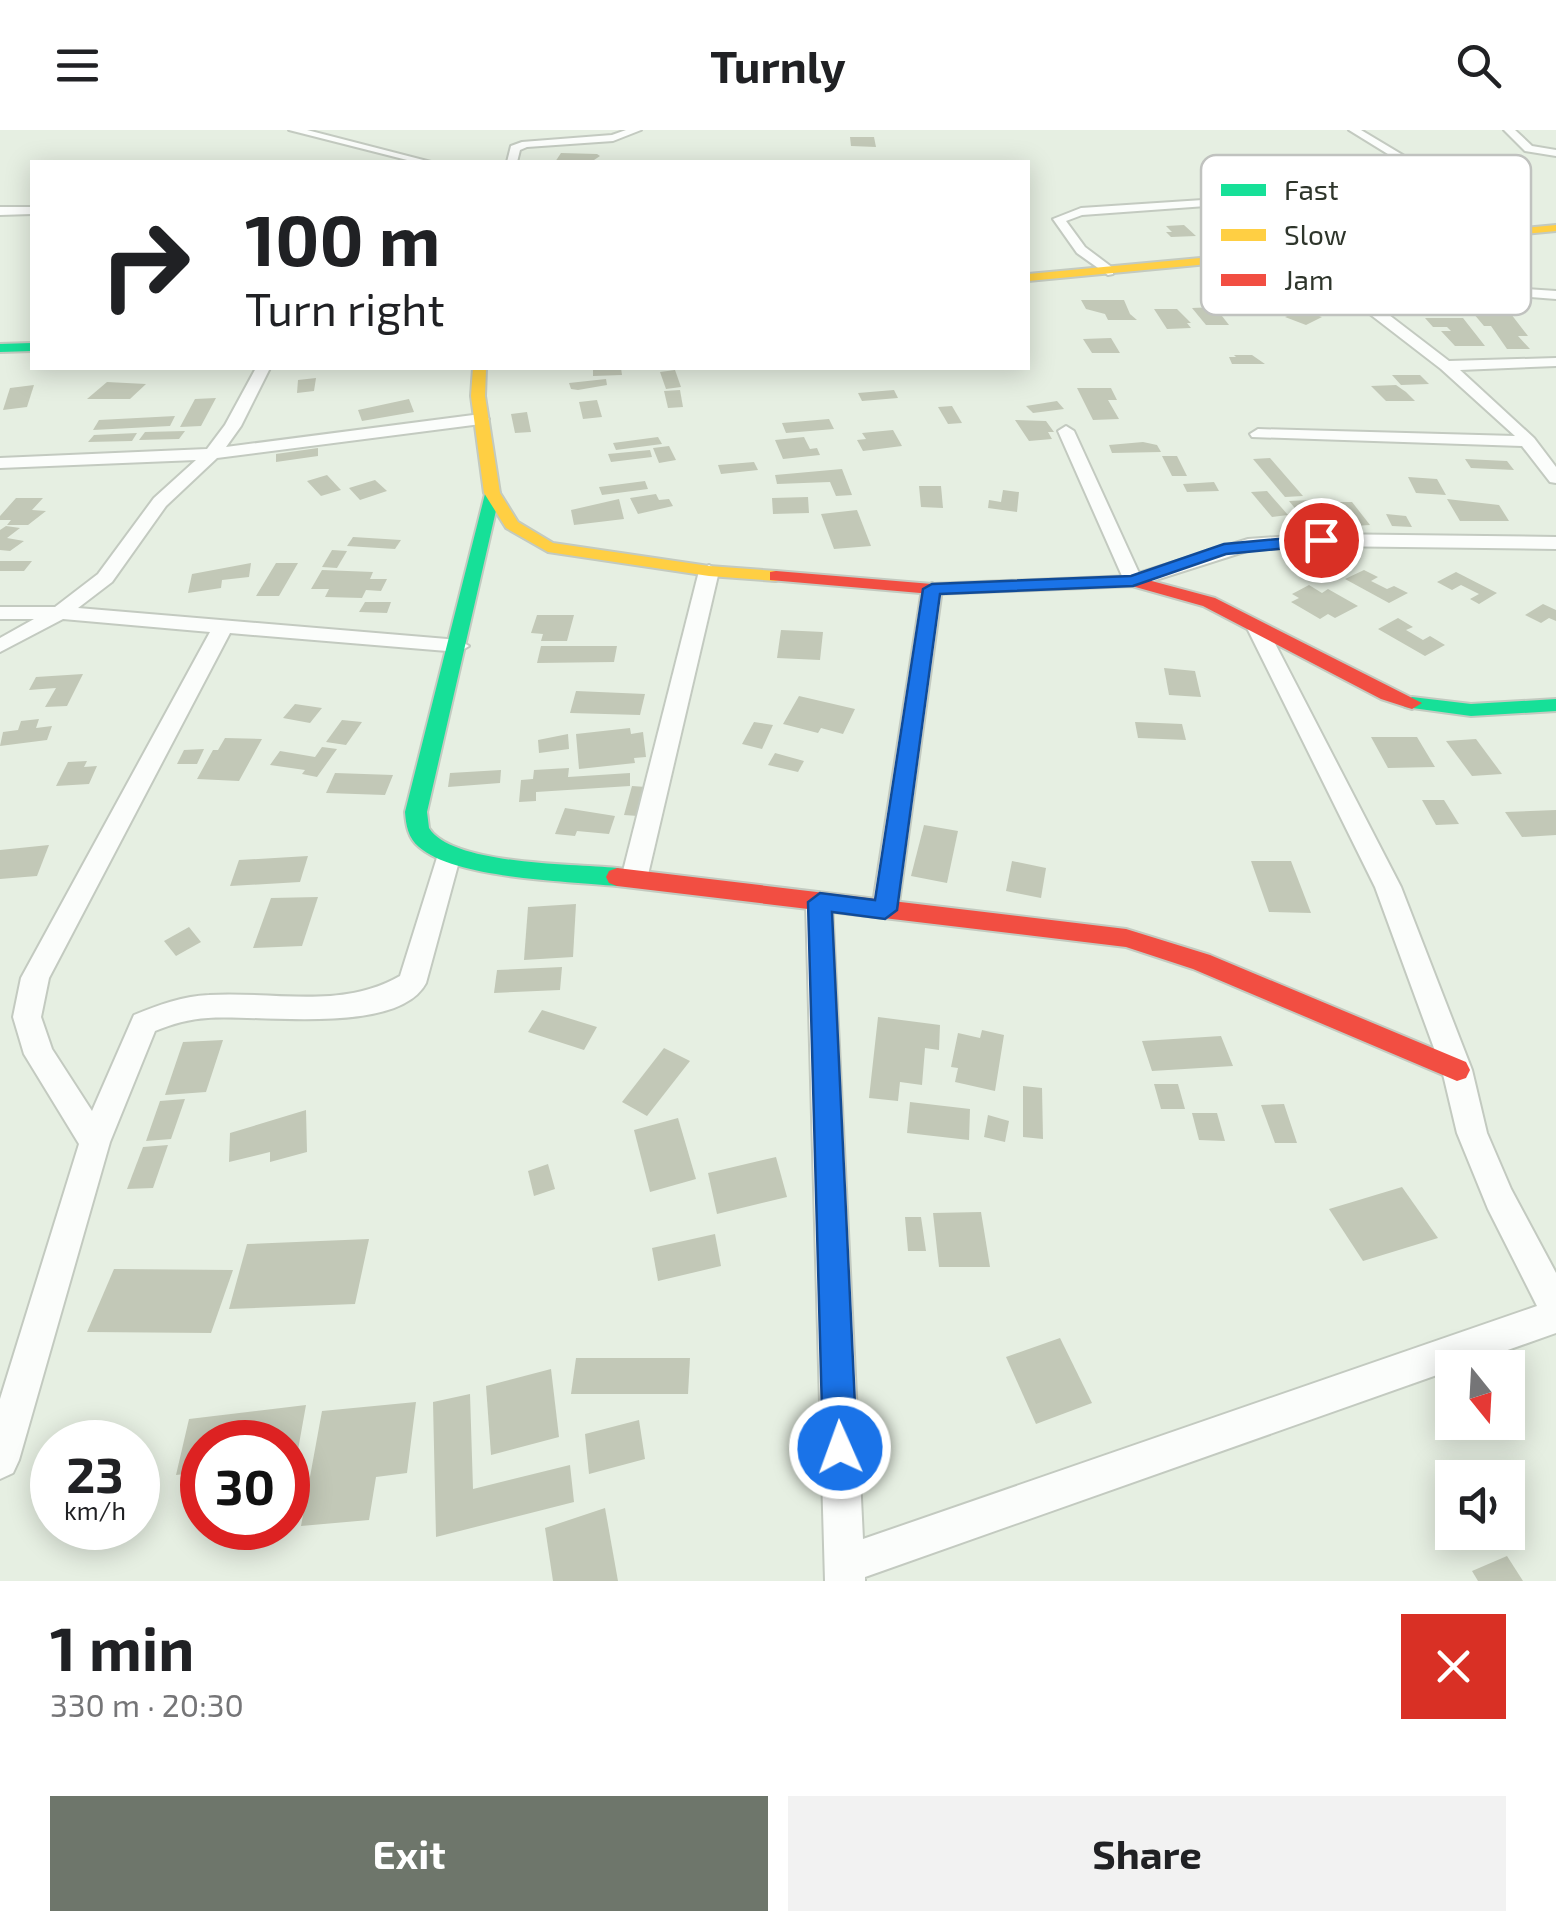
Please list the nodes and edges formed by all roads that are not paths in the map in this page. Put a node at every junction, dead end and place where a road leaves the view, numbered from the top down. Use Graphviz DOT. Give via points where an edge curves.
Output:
graph roads {
  1 [pos="294,130"];
  2 [pos="636,130"];
  3 [pos="1354,130"];
  4 [pos="1509,130"];
  5 [pos="1556,153"];
  6 [pos="1397,155"];
  7 [pos="418,160"];
  8 [pos="512,160"];
  9 [pos="1201,203"];
  10 [pos="0,210"];
  11 [pos="30,211"];
  12 [pos="1556,228"];
  13 [pos="1531,230"];
  14 [pos="1201,263"];
  15 [pos="1108,270"];
  16 [pos="1030,278"];
  17 [pos="1382,315"];
  18 [pos="30,346"];
  19 [pos="0,348"];
  20 [pos="1556,362"];
  21 [pos="1446,366"];
  22 [pos="261,370"];
  23 [pos="478,370"];
  24 [pos="481,419"];
  25 [pos="1066,431"];
  26 [pos="1258,434"];
  27 [pos="1528,441"];
  28 [pos="212,454"];
  29 [pos="1548,460"];
  30 [pos="0,463"];
  31 [pos="1556,478"];
  32 [pos="492,494"];
  33 [pos="1556,543"];
  34 [pos="708,572"];
  35 [pos="1133,581"];
  36 [pos="932,589"];
  37 [pos="0,613"];
  38 [pos="60,613"];
  39 [pos="222,628"];
  40 [pos="1257,628"];
  41 [pos="0,646"];
  42 [pos="458,646"];
  43 [pos="1556,705"];
  44 [pos="449,854"];
  45 [pos="634,880"];
  46 [pos="820,902"];
  47 [pos="885,910"];
  48 [pos="1457,1070"];
  49 [pos="95,1142"];
  50 [pos="1556,1308"];
  51 [pos="1556,1316"];
  52 [pos="7,1414"];
  53 [pos="0,1460"];
  54 [pos="845,1573"];
  1 -- 7 [label="street"];
  2 -- 8 [label="street" via="613,138 526,144 515,148"];
  3 -- 6 [label="street"];
  4 -- 5 [label="street" via="1530,149"];
  9 -- 15 [label="street" via="1060,219 1081,250"];
  10 -- 11 [label="street"];
  12 -- 13 [label="street"];
  14 -- 15 [label="street"];
  15 -- 16 [label="street"];
  17 -- 21 [label="street"];
  18 -- 19 [label="street"];
  20 -- 21 [label="street"];
  21 -- 27 [label="street"];
  22 -- 28 [label="street"];
  23 -- 24 [label="street"];
  24 -- 28 [label="street"];
  24 -- 32 [label="street"];
  25 -- 35 [label="street"];
  26 -- 27 [label="street"];
  27 -- 29 [label="street"];
  28 -- 30 [label="street"];
  28 -- 38 [label="street" via="160,502 105,578"];
  29 -- 31 [label="street"];
  32 -- 34 [label="street" via="512,525 548,547"];
  32 -- 42 [label="street"];
  33 -- 35 [label="street" via="1248,545"];
  34 -- 36 [label="street"];
  34 -- 45 [label="street"];
  35 -- 36 [label="street"];
  35 -- 40 [label="street" via="1209,602"];
  36 -- 47 [label="street"];
  37 -- 38 [label="street"];
  38 -- 39 [label="street"];
  38 -- 41 [label="street"];
  39 -- 42 [label="street"];
  39 -- 49 [label="street" via="35,978 28,1017 38,1054"];
  40 -- 43 [label="street" via="1416,706"];
  40 -- 48 [label="street" via="1388,887"];
  42 -- 44 [label="street" via="415,827 424,842"];
  44 -- 45 [label="street"];
  44 -- 49 [label="street" via="412,983 403,992 360,1005 160,1014 144,1023"];
  45 -- 46 [label="street"];
  46 -- 47 [label="street"];
  46 -- 54 [label="street"];
  47 -- 48 [label="street" via="1126,938 1202,962"];
  48 -- 50 [label="street" via="1472,1133 1499,1198"];
  49 -- 52 [label="street"];
  51 -- 54 [label="street"];
  52 -- 53 [label="street"];
}
